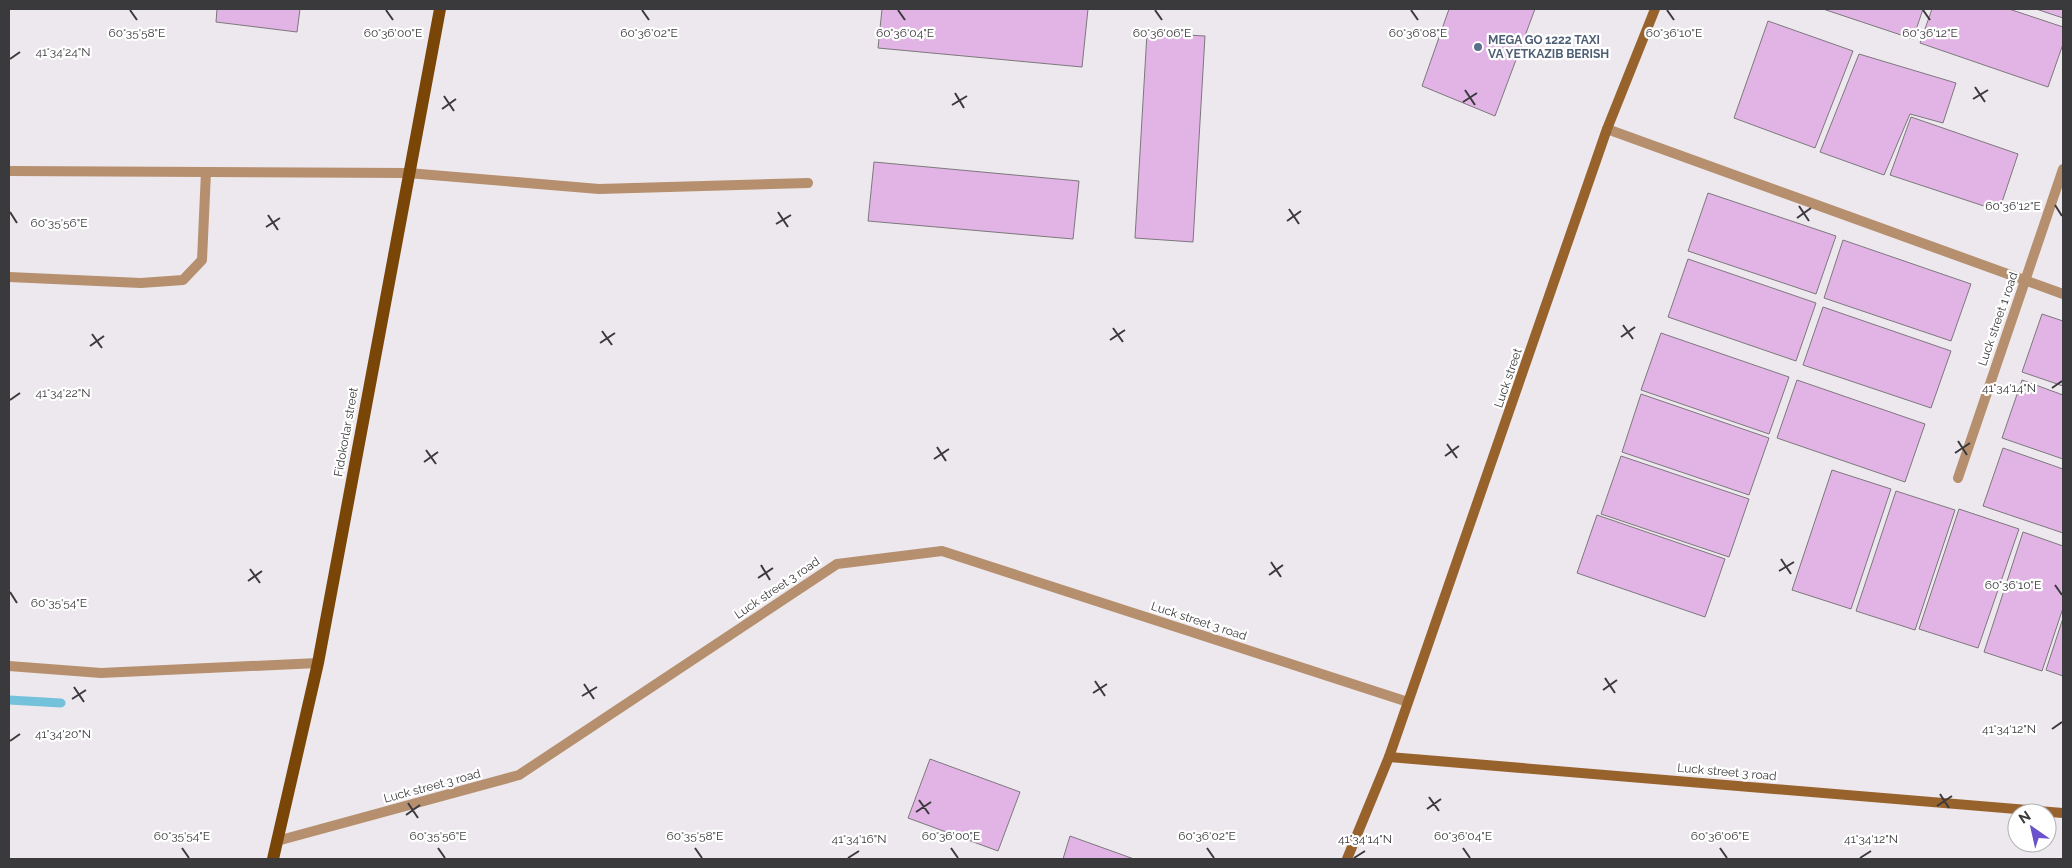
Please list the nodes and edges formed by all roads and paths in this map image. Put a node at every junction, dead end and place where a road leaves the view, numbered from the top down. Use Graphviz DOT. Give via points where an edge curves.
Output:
graph roads {
  1 [pos="440,9"];
  2 [pos="1655,9"];
  3 [pos="1607,129"];
  4 [pos="2063,169"];
  5 [pos="9,171"];
  6 [pos="206,172"];
  7 [pos="408,173"];
  8 [pos="808,183"];
  9 [pos="9,278"];
  10 [pos="2024,280"];
  11 [pos="2063,294"];
  12 [pos="1958,478"];
  13 [pos="318,663"];
  14 [pos="9,666"];
  15 [pos="1408,702"];
  16 [pos="1389,757"];
  17 [pos="2063,813"];
  18 [pos="277,841"];
  19 [pos="273,859"];
  20 [pos="1347,859"];
  1 -- 7 [label="main road, Fidokorlar street"];
  2 -- 3 [label="street, Luck street"];
  3 -- 10 [label="street"];
  3 -- 15 [label="street, Luck street"];
  4 -- 10 [label="street, Luck street 1 road"];
  5 -- 6 [label="street"];
  6 -- 7 [label="street"];
  6 -- 9 [label="street" via="202,260 183,280 141,283"];
  7 -- 8 [label="street" via="599,189"];
  7 -- 13 [label="main road, Fidokorlar street"];
  10 -- 11 [label="street"];
  10 -- 12 [label="street, Luck street 1 road"];
  13 -- 14 [label="street" via="101,673"];
  13 -- 18 [label="main road, Fidokorlar street"];
  15 -- 16 [label="street, Luck street"];
  15 -- 18 [label="street, Luck street 3 road" via="942,551 836,564 519,775"];
  16 -- 17 [label="street, Luck street 3 road"];
  16 -- 20 [label="street, Luck street"];
  18 -- 19 [label="main road, Fidokorlar street"];
}
